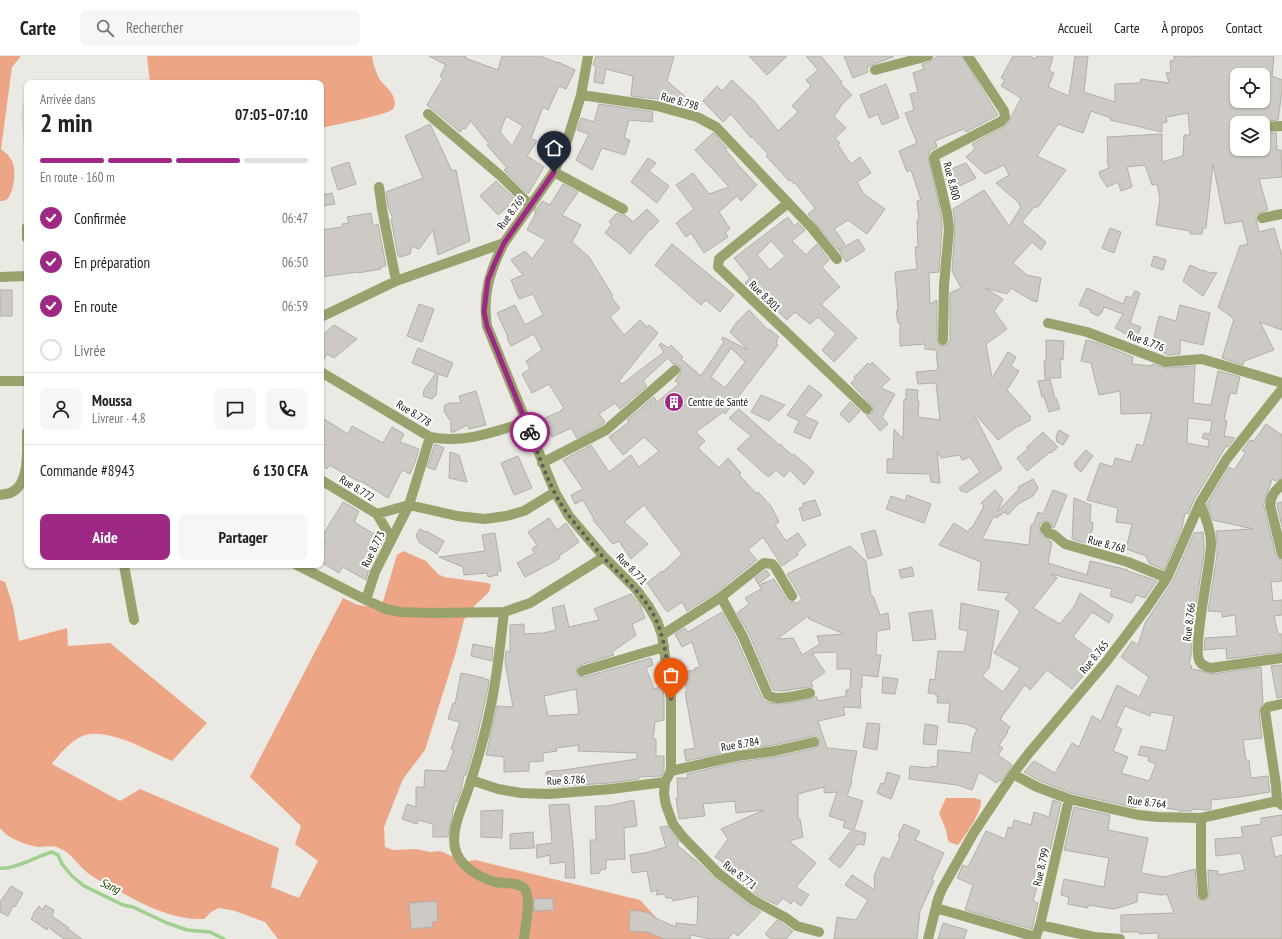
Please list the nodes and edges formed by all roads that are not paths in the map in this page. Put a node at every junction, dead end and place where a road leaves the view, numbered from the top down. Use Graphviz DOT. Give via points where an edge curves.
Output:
graph roads {
  1 [pos="588,56"];
  2 [pos="928,56"];
  3 [pos="968,56"];
  4 [pos="875,70"];
  5 [pos="581,95"];
  6 [pos="428,114"];
  7 [pos="1282,126"];
  8 [pos="1270,127"];
  9 [pos="554,172"];
  10 [pos="379,187"];
  11 [pos="788,203"];
  12 [pos="531,206"];
  13 [pos="623,209"];
  14 [pos="1282,214"];
  15 [pos="1262,218"];
  16 [pos="504,243"];
  17 [pos="837,259"];
  18 [pos="24,276"];
  19 [pos="0,277"];
  20 [pos="396,281"];
  21 [pos="324,316"];
  22 [pos="1048,323"];
  23 [pos="943,340"];
  24 [pos="675,370"];
  25 [pos="324,374"];
  26 [pos="24,381"];
  27 [pos="0,382"];
  28 [pos="1282,382"];
  29 [pos="1282,389"];
  30 [pos="867,409"];
  31 [pos="526,422"];
  32 [pos="430,437"];
  33 [pos="542,463"];
  34 [pos="24,478"];
  35 [pos="324,482"];
  36 [pos="1282,484"];
  37 [pos="555,492"];
  38 [pos="0,495"];
  39 [pos="1200,503"];
  40 [pos="408,505"];
  41 [pos="377,514"];
  42 [pos="1046,527"];
  43 [pos="392,538"];
  44 [pos="1282,554"];
  45 [pos="604,557"];
  46 [pos="125,568"];
  47 [pos="303,568"];
  48 [pos="1167,578"];
  49 [pos="792,596"];
  50 [pos="721,597"];
  51 [pos="366,600"];
  52 [pos="504,612"];
  53 [pos="134,620"];
  54 [pos="662,635"];
  55 [pos="664,647"];
  56 [pos="1282,658"];
  57 [pos="582,671"];
  58 [pos="810,693"];
  59 [pos="1282,704"];
  60 [pos="814,742"];
  61 [pos="671,771"];
  62 [pos="1013,774"];
  63 [pos="471,780"];
  64 [pos="665,782"];
  65 [pos="1069,799"];
  66 [pos="1279,803"];
  67 [pos="1201,818"];
  68 [pos="1203,895"];
  69 [pos="936,908"];
  70 [pos="1040,925"];
  71 [pos="819,932"];
  72 [pos="1035,938"];
  73 [pos="1094,938"];
  74 [pos="524,939"];
  75 [pos="928,939"];
  76 [pos="1120,939"];
  1 -- 5 [label="street, Rue 8.769"];
  2 -- 4 [label="street"];
  3 -- 23 [label="street, Rue 8.800" via="1004,111 1005,117 934,158 948,213 949,229"];
  5 -- 9 [label="street, Rue 8.769"];
  5 -- 11 [label="street, Rue 8.798" via="657,106 697,117 716,127"];
  6 -- 12 [label="street" via="502,177"];
  7 -- 8 [label="street"];
  9 -- 12 [label="street, Rue 8.769"];
  9 -- 13 [label="street"];
  10 -- 20 [label="street"];
  11 -- 17 [label="street, Rue 8.798"];
  11 -- 30 [label="street, Rue 8.801" via="719,259 718,267"];
  12 -- 16 [label="street, Rue 8.769"];
  14 -- 15 [label="street"];
  16 -- 20 [label="street, Rue 8.769"];
  16 -- 31 [label="street, Rue 8.771" via="488,280 484,312 487,326"];
  18 -- 19 [label="street"];
  20 -- 21 [label="street, Rue 8.769"];
  22 -- 28 [label="street, Rue 8.776" via="1087,332 1166,362 1202,359"];
  24 -- 33 [label="street" via="606,430"];
  25 -- 32 [label="street, Rue 8.778"];
  26 -- 27 [label="street"];
  29 -- 39 [label="street, Rue 8.765" via="1226,460"];
  31 -- 32 [label="street, Rue 8.778" via="464,439"];
  31 -- 33 [label="street, Rue 8.771"];
  32 -- 40 [label="street, Rue 8.773"];
  33 -- 37 [label="street, Rue 8.771"];
  34 -- 38 [label="street" via="19,487 12,492"];
  35 -- 41 [label="street, Rue 8.772"];
  36 -- 44 [label="street" via="1270,499"];
  37 -- 40 [label="street" via="524,511 485,519 457,516"];
  37 -- 45 [label="street, Rue 8.771" via="569,516"];
  39 -- 48 [label="street, Rue 8.765"];
  39 -- 56 [label="street, Rue 8.766" via="1209,527 1211,545 1200,622 1197,655 1200,662 1211,668"];
  40 -- 41 [label="street"];
  40 -- 43 [label="street, Rue 8.773"];
  41 -- 43 [label="street, Rue 8.772"];
  42 -- 48 [label="street, Rue 8.768" via="1048,533 1065,544 1128,562"];
  43 -- 51 [label="street, Rue 8.773" via="375,572"];
  45 -- 52 [label="street" via="530,603"];
  45 -- 54 [label="street, Rue 8.771" via="636,589 657,621"];
  46 -- 53 [label="street"];
  47 -- 51 [label="street"];
  48 -- 62 [label="street, Rue 8.765" via="1106,662"];
  49 -- 50 [label="street" via="775,567 764,563"];
  50 -- 54 [label="street"];
  50 -- 58 [label="street" via="743,637 768,695 777,698"];
  51 -- 52 [label="street" via="400,612"];
  52 -- 63 [label="street" via="490,713"];
  54 -- 55 [label="street, Rue 8.771"];
  55 -- 57 [label="street"];
  55 -- 61 [label="street, Rue 8.771" via="671,699"];
  59 -- 66 [label="street" via="1268,707 1265,711"];
  60 -- 61 [label="street, Rue 8.784"];
  61 -- 64 [label="street, Rue 8.771"];
  62 -- 65 [label="street, Rue 8.764" via="1037,787"];
  62 -- 69 [label="street, Rue 8.765" via="952,870"];
  63 -- 64 [label="street, Rue 8.786" via="498,789 549,794"];
  63 -- 74 [label="street" via="459,815 455,836 456,849 460,860 479,876 521,886 526,890 528,901"];
  64 -- 71 [label="street, Rue 8.771" via="666,805 673,824 718,873 770,911 797,926"];
  65 -- 67 [label="street, Rue 8.764" via="1138,815"];
  65 -- 70 [label="street, Rue 8.799"];
  66 -- 67 [label="street, Rue 8.764"];
  67 -- 68 [label="street"];
  69 -- 72 [label="street"];
  69 -- 75 [label="street, Rue 8.765"];
  70 -- 72 [label="street, Rue 8.799"];
  70 -- 73 [label="street"];
  73 -- 76 [label="street"];
}
